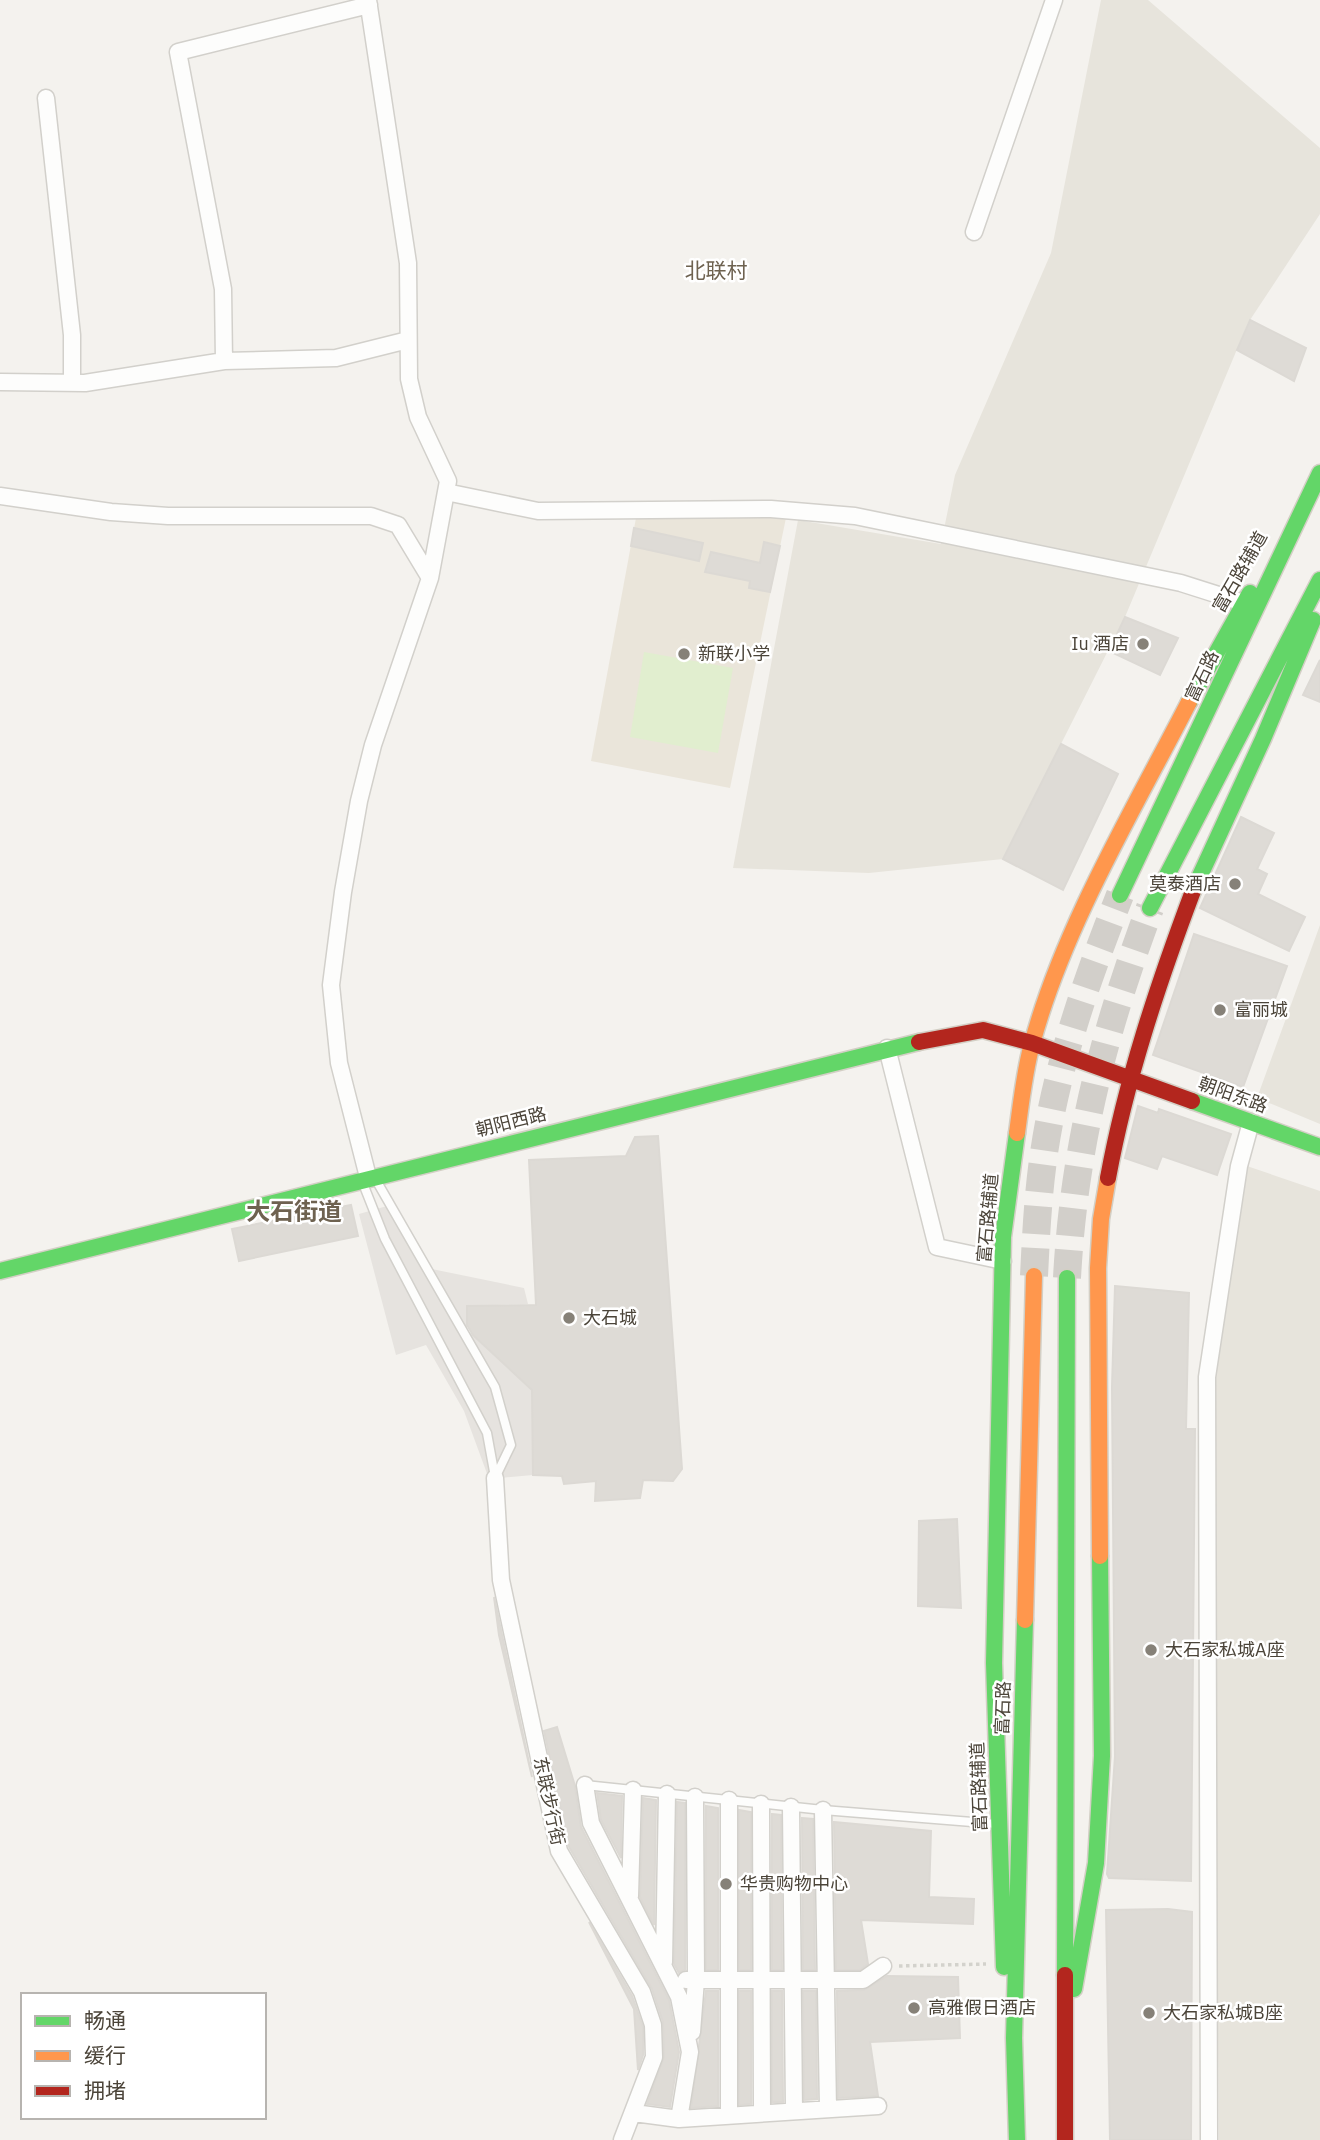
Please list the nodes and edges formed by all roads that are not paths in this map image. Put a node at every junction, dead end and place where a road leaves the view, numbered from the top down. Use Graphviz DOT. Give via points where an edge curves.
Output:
graph roads {
  1 [pos="1054,0"];
  2 [pos="368,2"];
  3 [pos="46,99"];
  4 [pos="974,232"];
  5 [pos="408,340"];
  6 [pos="224,361"];
  7 [pos="0,383"];
  8 [pos="72,383"];
  9 [pos="1320,473"];
  10 [pos="446,492"];
  11 [pos="0,496"];
  12 [pos="430,578"];
  13 [pos="1320,580"];
  14 [pos="1320,602"];
  15 [pos="1244,603"];
  16 [pos="1119,895"];
  17 [pos="1150,908"];
  18 [pos="1032,1043"];
  19 [pos="887,1048"];
  20 [pos="1132,1078"];
  21 [pos="1251,1122"];
  22 [pos="1320,1147"];
  23 [pos="365,1179"];
  24 [pos="1003,1261"];
  25 [pos="0,1271"];
  26 [pos="1034,1276"];
  27 [pos="1067,1278"];
  28 [pos="495,1478"];
  29 [pos="586,1785"];
  30 [pos="633,1790"];
  31 [pos="667,1794"];
  32 [pos="695,1797"];
  33 [pos="730,1800"];
  34 [pos="761,1804"];
  35 [pos="791,1807"];
  36 [pos="823,1810"];
  37 [pos="999,1824"];
  38 [pos="630,1899"];
  39 [pos="664,1962"];
  40 [pos="883,1966"];
  41 [pos="673,1980"];
  42 [pos="696,1980"];
  43 [pos="729,1980"];
  44 [pos="762,1980"];
  45 [pos="793,1980"];
  46 [pos="826,1980"];
  47 [pos="1067,2032"];
  48 [pos="1014,2038"];
  49 [pos="690,2052"];
  50 [pos="878,2106"];
  51 [pos="828,2109"];
  52 [pos="794,2111"];
  53 [pos="634,2113"];
  54 [pos="762,2113"];
  55 [pos="729,2115"];
  56 [pos="679,2119"];
  57 [pos="622,2140"];
  58 [pos="1017,2140"];
  59 [pos="1065,2140"];
  60 [pos="1209,2140"];
  1 -- 4 [label="street"];
  2 -- 5 [label="street" via="408,263"];
  2 -- 6 [label="street" via="178,52 223,289"];
  3 -- 8 [label="street" via="72,335"];
  5 -- 6 [label="street" via="336,358"];
  5 -- 10 [label="street" via="409,379 418,417 448,481"];
  6 -- 8 [label="street"];
  7 -- 8 [label="street"];
  9 -- 15 [label="main road, 富石路辅道"];
  9 -- 16 [label="main road, 富石路"];
  10 -- 12 [label="street"];
  10 -- 15 [label="street" via="538,511 771,509 855,516 1181,583"];
  11 -- 12 [label="street" via="168,516 370,516 398,525"];
  12 -- 23 [label="street" via="373,745 359,801 331,985 339,1063"];
  13 -- 17 [label="main road"];
  14 -- 20 [label="main road" via="1263,739 1200,868"];
  15 -- 18 [label="main road, 富石路辅道" via="1114,846 1065,951"];
  18 -- 19 [label="main road, 朝阳西路" via="983,1030"];
  18 -- 20 [label="main road, 朝阳东路"];
  18 -- 24 [label="main road, 富石路辅道" via="1010,1174"];
  19 -- 23 [label="main road, 朝阳西路"];
  19 -- 24 [label="street" via="937,1247"];
  20 -- 21 [label="main road, 朝阳东路"];
  20 -- 47 [label="main road" via="1101,1219 1102,1756 1096,1863"];
  21 -- 22 [label="main road, 朝阳东路"];
  21 -- 60 [label="street" via="1239,1166 1207,1377"];
  23 -- 25 [label="main road, 朝阳西路"];
  23 -- 28 [label="lane" via="396,1261 487,1433"];
  23 -- 28 [label="lane" via="377,1181 495,1387 511,1445"];
  24 -- 37 [label="main road, 富石路辅道" via="994,1663"];
  26 -- 48 [label="main road, 富石路"];
  27 -- 47 [label="main road"];
  28 -- 53 [label="street, 东联步行街" via="501,1580 559,1851 642,1992 653,2025 654,2057"];
  29 -- 30 [label="lane"];
  29 -- 38 [label="street" via="590,1823"];
  30 -- 31 [label="lane"];
  30 -- 38 [label="street"];
  31 -- 32 [label="lane"];
  31 -- 39 [label="street"];
  32 -- 33 [label="lane"];
  32 -- 42 [label="street"];
  33 -- 34 [label="lane"];
  33 -- 43 [label="street"];
  34 -- 35 [label="lane"];
  34 -- 44 [label="street"];
  35 -- 36 [label="lane"];
  35 -- 45 [label="street"];
  36 -- 37 [label="lane"];
  36 -- 46 [label="street"];
  37 -- 48 [label="main road, 富石路辅道" via="1003,1963"];
  38 -- 39 [label="street"];
  39 -- 41 [label="street"];
  40 -- 46 [label="street" via="863,1980"];
  41 -- 42 [label="street"];
  41 -- 49 [label="street"];
  42 -- 43 [label="street"];
  42 -- 49 [label="street"];
  43 -- 44 [label="street"];
  43 -- 55 [label="street"];
  44 -- 45 [label="street"];
  44 -- 54 [label="street"];
  45 -- 46 [label="street"];
  45 -- 52 [label="street"];
  46 -- 51 [label="street"];
  47 -- 59 [label="main road"];
  48 -- 58 [label="main road, 富石路"];
  49 -- 56 [label="street"];
  50 -- 51 [label="street"];
  51 -- 52 [label="street"];
  52 -- 54 [label="street"];
  53 -- 56 [label="street"];
  53 -- 57 [label="street, 东联步行街"];
  54 -- 55 [label="street"];
  55 -- 56 [label="street"];
}
